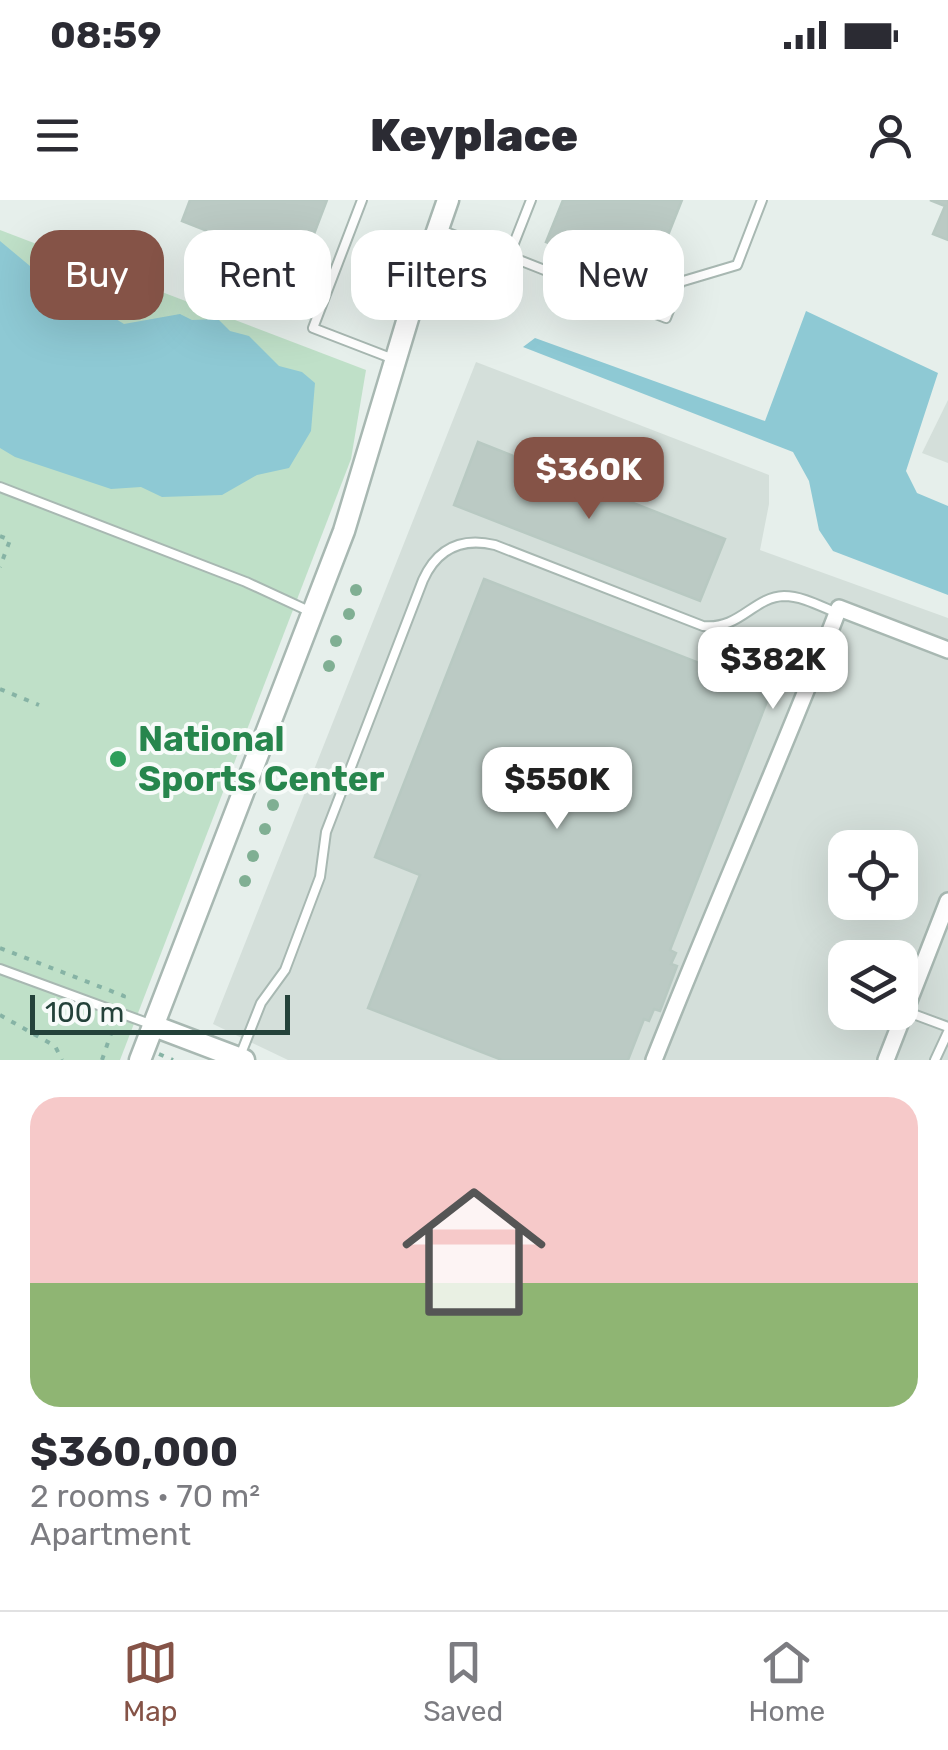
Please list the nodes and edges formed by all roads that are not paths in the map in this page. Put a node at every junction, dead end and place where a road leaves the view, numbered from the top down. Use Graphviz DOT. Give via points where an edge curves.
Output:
graph roads {
  1 [pos="362,200"];
  2 [pos="448,200"];
  3 [pos="531,200"];
  4 [pos="762,200"];
  5 [pos="438,228"];
  6 [pos="443,230"];
  7 [pos="519,230"];
  8 [pos="523,262"];
  9 [pos="396,360"];
  10 [pos="0,487"];
  11 [pos="837,612"];
  12 [pos="314,613"];
  13 [pos="948,650"];
  14 [pos="948,901"];
  15 [pos="0,969"];
  16 [pos="918,978"];
  17 [pos="918,1016"];
  18 [pos="154,1026"];
  19 [pos="948,1029"];
  20 [pos="898,1030"];
  21 [pos="242,1059"];
  22 [pos="140,1060"];
  23 [pos="654,1060"];
  24 [pos="886,1060"];
  25 [pos="936,1060"];
  1 -- 9 [label="lane" via="313,328"];
  2 -- 5 [label="street"];
  3 -- 7 [label="lane"];
  4 -- 8 [label="lane" via="737,265 680,282 666,318"];
  5 -- 6 [label="lane"];
  5 -- 9 [label="street"];
  9 -- 12 [label="street"];
  10 -- 12 [label="lane"];
  11 -- 13 [label="street"];
  11 -- 21 [label="lane" via="778,596 727,624 704,626 496,545 458,544 437,556 326,832 317,886 285,970 261,1003"];
  11 -- 23 [label="street"];
  12 -- 18 [label="street"];
  14 -- 16 [label="street"];
  15 -- 18 [label="lane"];
  17 -- 19 [label="lane"];
  18 -- 21 [label="street"];
  18 -- 22 [label="street"];
  19 -- 25 [label="lane"];
  20 -- 24 [label="street"];
}
